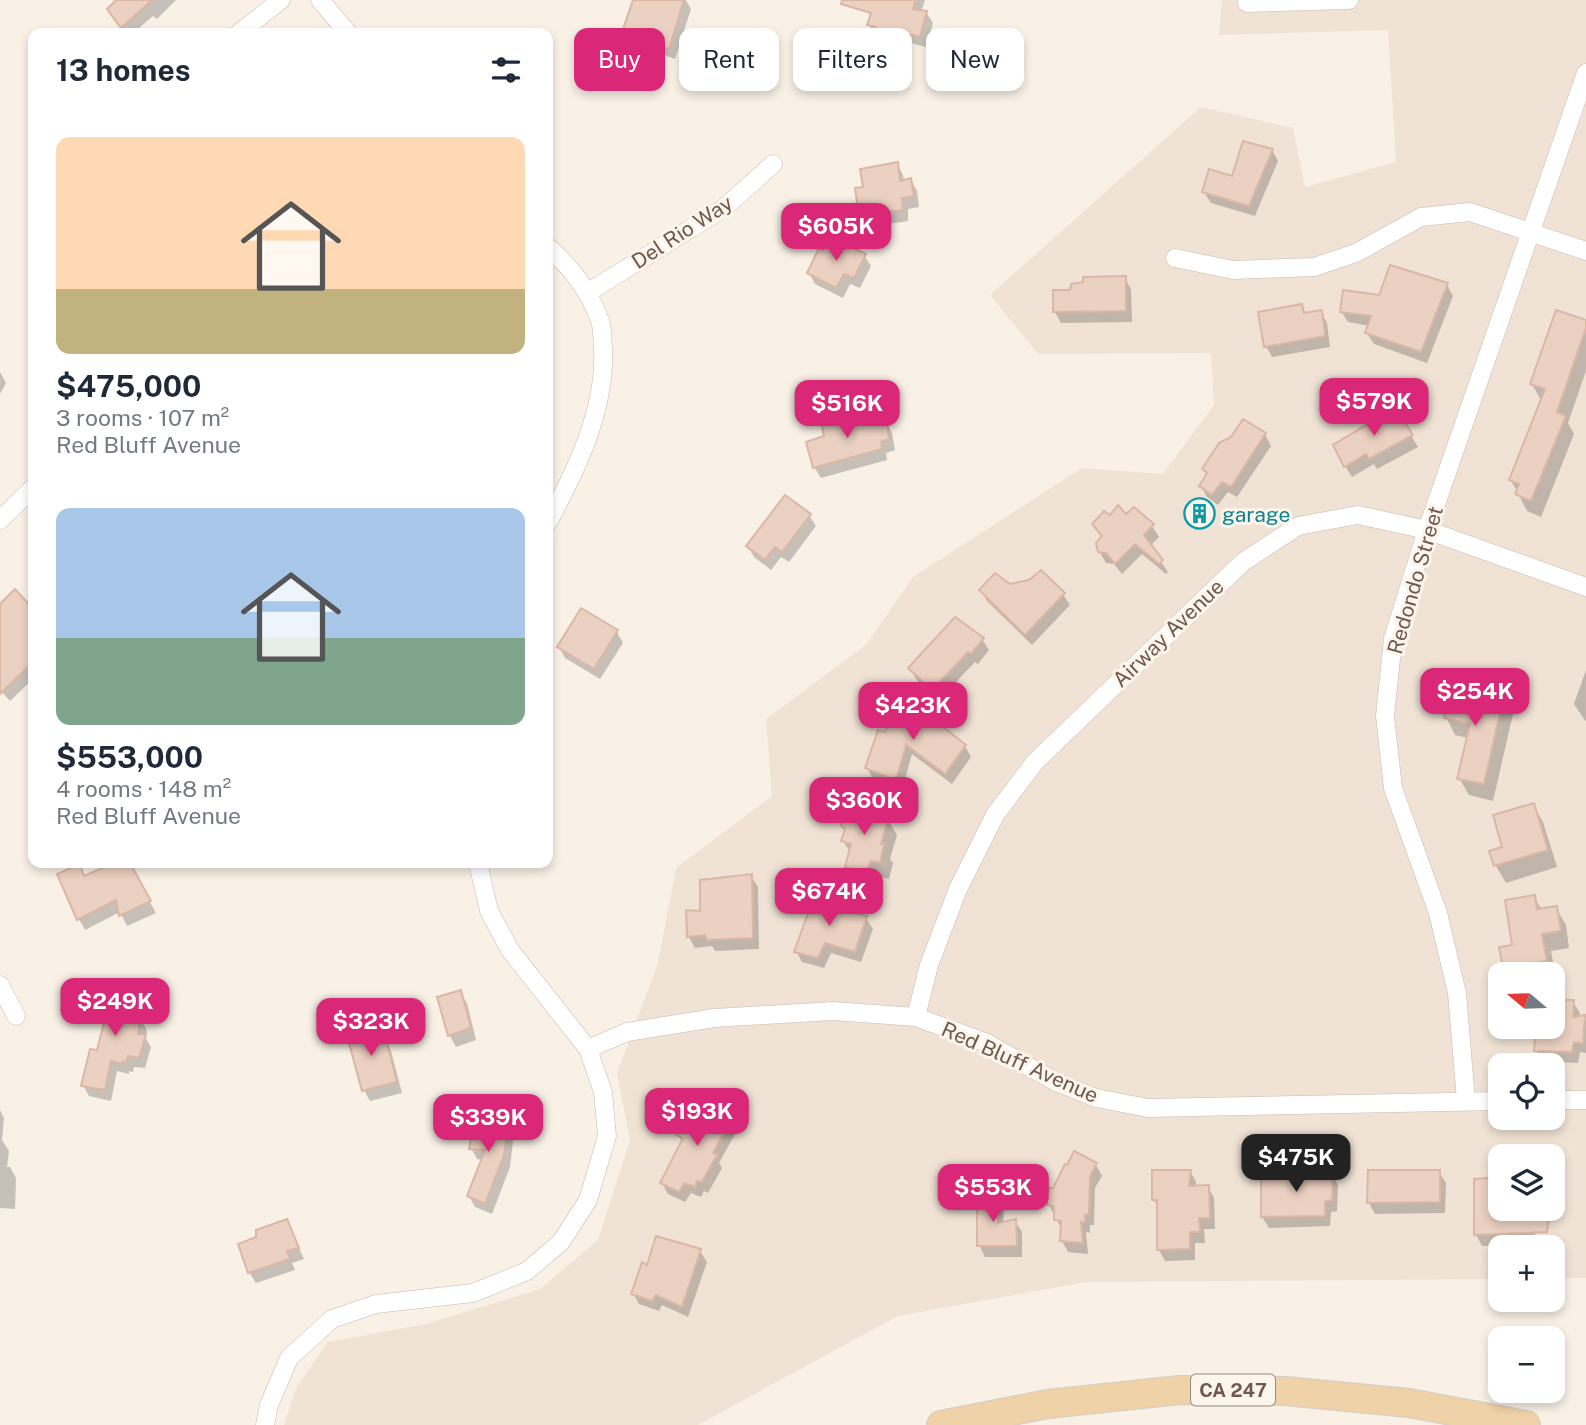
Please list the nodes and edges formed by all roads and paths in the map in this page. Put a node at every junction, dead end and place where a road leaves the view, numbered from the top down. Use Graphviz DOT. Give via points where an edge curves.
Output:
graph roads {
  1 [pos="281,0"];
  2 [pos="320,0"];
  3 [pos="1349,0"];
  4 [pos="1247,3"];
  5 [pos="245,28"];
  6 [pos="344,28"];
  7 [pos="1586,73"];
  8 [pos="773,164"];
  9 [pos="1531,232"];
  10 [pos="553,251"];
  11 [pos="1586,251"];
  12 [pos="1175,258"];
  13 [pos="587,293"];
  14 [pos="28,493"];
  15 [pos="553,513"];
  16 [pos="0,520"];
  17 [pos="1427,530"];
  18 [pos="1586,587"];
  19 [pos="479,868"];
  20 [pos="0,985"];
  21 [pos="16,1016"];
  22 [pos="916,1017"];
  23 [pos="588,1049"];
  24 [pos="1565,1100"];
  25 [pos="1586,1100"];
  26 [pos="1466,1101"];
  27 [pos="1488,1101"];
  28 [pos="265,1425"];
  29 [pos="941,1425"];
  30 [pos="1526,1425"];
  1 -- 5 [label="street"];
  2 -- 6 [label="street"];
  3 -- 4 [label="street"];
  7 -- 9 [label="street, Redondo Street"];
  8 -- 13 [label="street, Del Rio Way" via="724,208"];
  9 -- 11 [label="street"];
  9 -- 12 [label="street" via="1470,212 1421,217 1356,253 1314,268 1233,270"];
  9 -- 17 [label="street, Redondo Street"];
  10 -- 13 [label="street"];
  13 -- 15 [label="street" via="601,324 604,369 595,415"];
  14 -- 16 [label="street"];
  17 -- 18 [label="street, Airway Avenue"];
  17 -- 22 [label="street, Airway Avenue" via="1358,515 1298,526 1243,562 1035,762 995,815 958,889 929,965"];
  17 -- 26 [label="street, Redondo Street" via="1393,639 1385,716 1393,788 1438,913 1457,993"];
  19 -- 23 [label="street" via="489,911 510,950"];
  20 -- 21 [label="street"];
  22 -- 23 [label="street, Red Bluff Avenue" via="833,1011 714,1018 627,1032"];
  22 -- 26 [label="street, Red Bluff Avenue" via="987,1043 1086,1094 1148,1108"];
  23 -- 28 [label="street" via="603,1092 607,1136 589,1200 561,1242 527,1271 473,1293 376,1304 332,1320 289,1358"];
  24 -- 25 [label="street"];
  26 -- 27 [label="street, Red Bluff Avenue"];
  29 -- 30 [label="main road, CA 247" via="1048,1404 1180,1390 1285,1391 1395,1402"];
}
